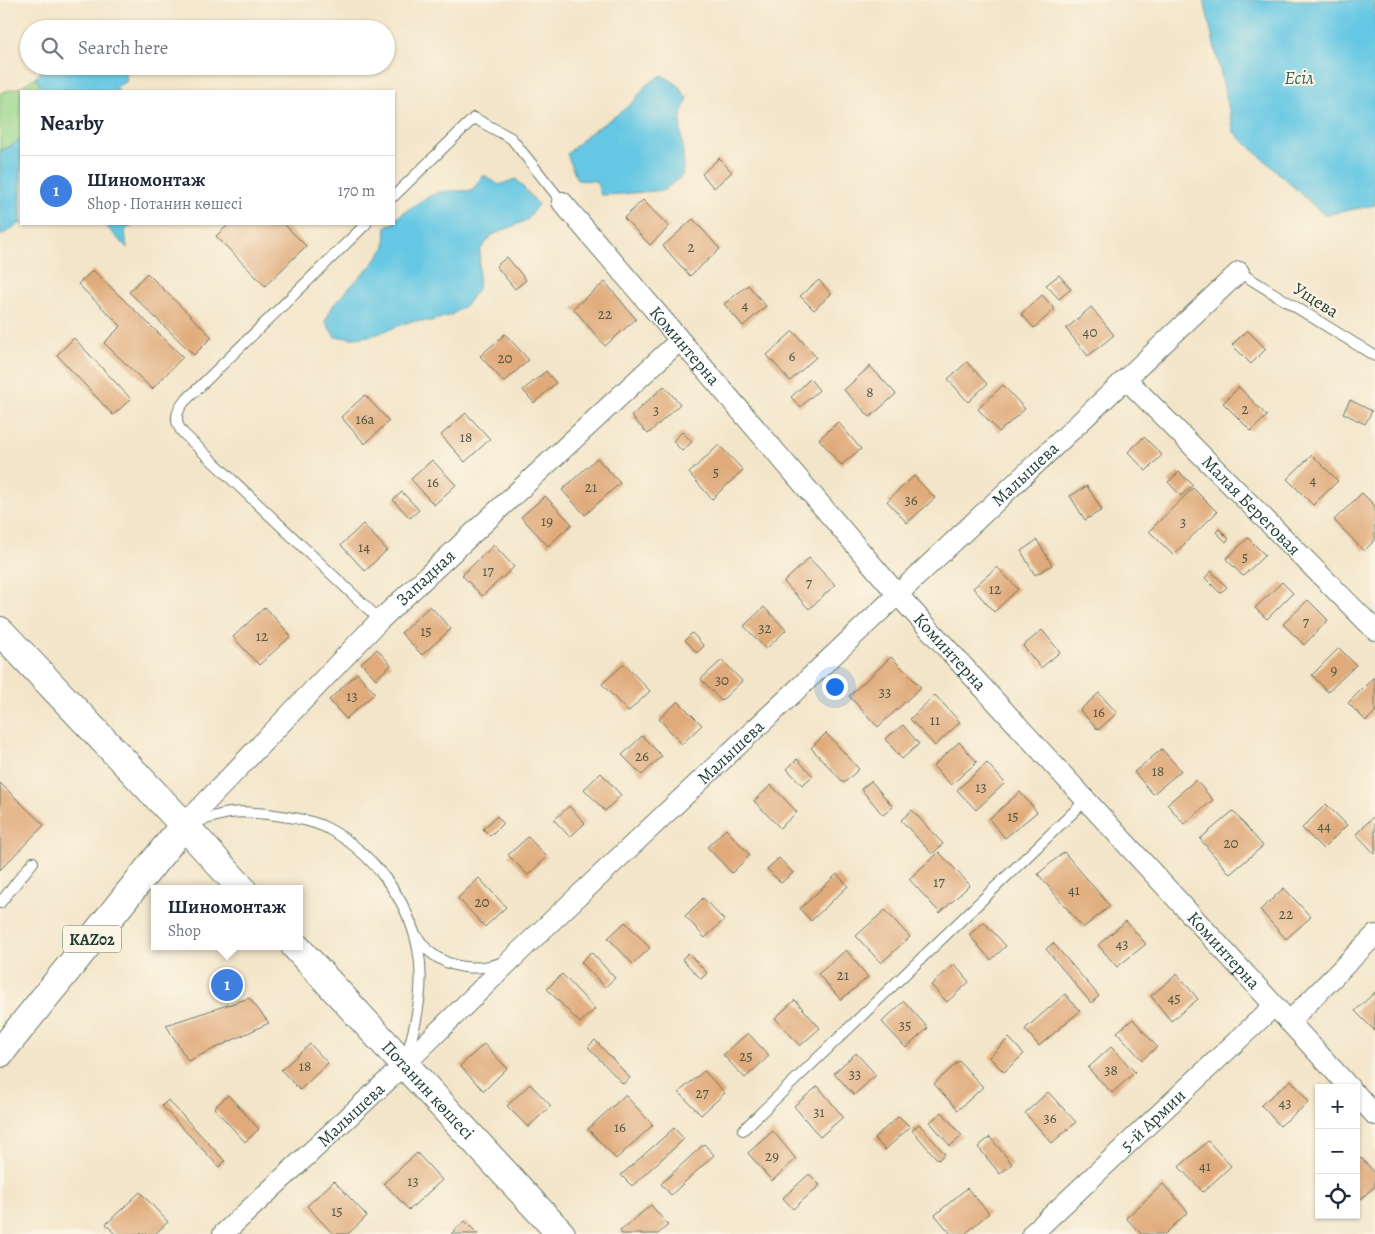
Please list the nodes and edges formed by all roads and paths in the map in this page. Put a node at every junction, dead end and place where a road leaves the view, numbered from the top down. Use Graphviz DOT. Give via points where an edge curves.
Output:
graph roads {
  1 [pos="395,195"];
  2 [pos="562,202"];
  3 [pos="365,225"];
  4 [pos="1239,272"];
  5 [pos="679,341"];
  6 [pos="1375,356"];
  7 [pos="1126,380"];
  8 [pos="898,596"];
  9 [pos="380,620"];
  10 [pos="1375,630"];
  11 [pos="0,631"];
  12 [pos="1086,800"];
  13 [pos="184,825"];
  14 [pos="33,862"];
  15 [pos="238,885"];
  16 [pos="0,903"];
  17 [pos="414,932"];
  18 [pos="1375,935"];
  19 [pos="299,950"];
  20 [pos="519,952"];
  21 [pos="1274,1006"];
  22 [pos="1289,1022"];
  23 [pos="0,1053"];
  24 [pos="404,1065"];
  25 [pos="1346,1084"];
  26 [pos="1360,1098"];
  27 [pos="1375,1115"];
  28 [pos="743,1130"];
  29 [pos="223,1234"];
  30 [pos="561,1234"];
  31 [pos="1032,1234"];
  1 -- 2 [label="lane" via="474,118 511,138"];
  2 -- 5 [label="street, Коминтерна"];
  3 -- 9 [label="lane" via="184,402 176,418 184,434"];
  4 -- 6 [label="lane, Ущева"];
  4 -- 7 [label="street, Малышева"];
  5 -- 8 [label="street, Коминтерна"];
  5 -- 9 [label="street, Западная"];
  7 -- 8 [label="street, Малышева"];
  7 -- 10 [label="street, Малая Береговая"];
  8 -- 12 [label="street, Коминтерна"];
  8 -- 20 [label="street, Малышева"];
  9 -- 13 [label="street, Западная"];
  11 -- 13 [label="main road"];
  12 -- 21 [label="street, Коминтерна"];
  12 -- 28 [label="lane"];
  13 -- 15 [label="main road"];
  13 -- 17 [label="lane" via="231,813 288,817 326,828 369,860 391,887"];
  13 -- 23 [label="main road, KAZ02"];
  14 -- 16 [label="lane"];
  17 -- 20 [label="lane" via="430,952 462,967 489,967"];
  17 -- 24 [label="lane" via="420,965 419,996"];
  18 -- 22 [label="street"];
  19 -- 24 [label="main road, Потанин көшесі"];
  20 -- 24 [label="street, Малышева"];
  21 -- 22 [label="street, Коминтерна"];
  21 -- 31 [label="street, 5-й Армии"];
  22 -- 25 [label="street, Коминтерна"];
  24 -- 29 [label="street, Малышева"];
  24 -- 30 [label="main road, Потанин көшесі"];
  26 -- 27 [label="street"];
}
